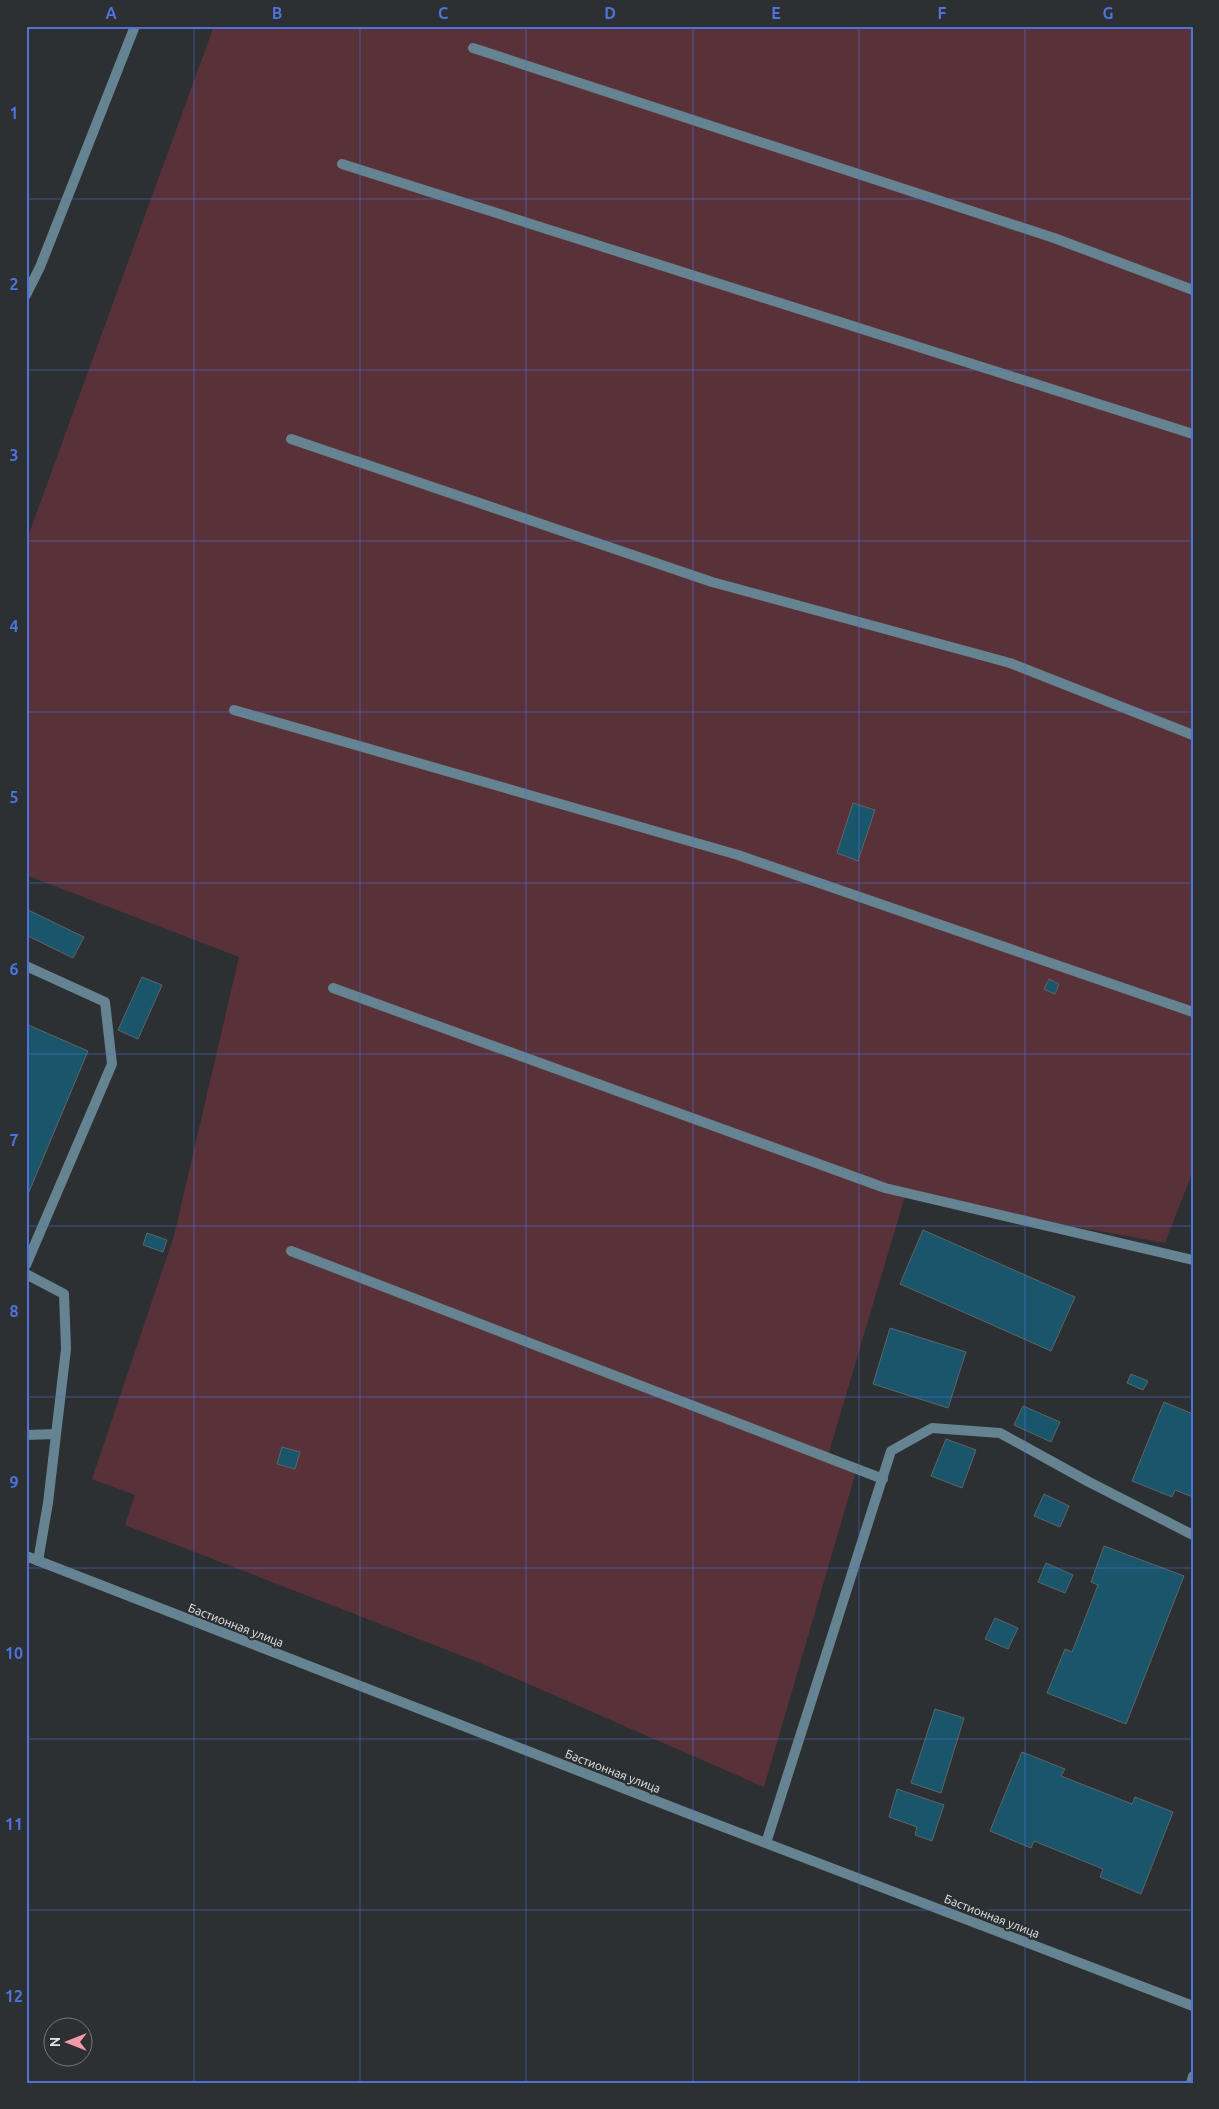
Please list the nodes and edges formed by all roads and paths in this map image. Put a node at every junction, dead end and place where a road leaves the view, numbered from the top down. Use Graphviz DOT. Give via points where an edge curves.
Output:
graph roads {
  1 [pos="135,26"];
  2 [pos="472,48"];
  3 [pos="342,164"];
  4 [pos="1193,290"];
  5 [pos="26,295"];
  6 [pos="1193,434"];
  7 [pos="291,439"];
  8 [pos="234,710"];
  9 [pos="1193,735"];
  10 [pos="26,966"];
  11 [pos="332,988"];
  12 [pos="1193,1012"];
  13 [pos="291,1250"];
  14 [pos="1193,1260"];
  15 [pos="26,1265"];
  16 [pos="26,1274"];
  17 [pos="56,1434"];
  18 [pos="26,1435"];
  19 [pos="882,1478"];
  20 [pos="1193,1535"];
  21 [pos="26,1556"];
  22 [pos="38,1561"];
  23 [pos="766,1843"];
  24 [pos="1193,2006"];
  25 [pos="1193,2076"];
  26 [pos="1190,2083"];
  1 -- 5 [label="street"];
  2 -- 4 [label="street" via="1054,238"];
  3 -- 6 [label="street"];
  7 -- 9 [label="street" via="712,582 1010,663"];
  8 -- 12 [label="street" via="738,855"];
  10 -- 15 [label="street" via="104,1002 112,1064"];
  11 -- 14 [label="street" via="885,1188"];
  13 -- 19 [label="street"];
  16 -- 17 [label="street" via="64,1294 66,1349"];
  17 -- 18 [label="street"];
  17 -- 22 [label="street"];
  19 -- 20 [label="street" via="891,1451 932,1428 1000,1433"];
  19 -- 23 [label="street"];
  21 -- 22 [label="street, Бастионная улица"];
  22 -- 23 [label="street, Бастионная улица"];
  23 -- 24 [label="street, Бастионная улица"];
  25 -- 26 [label="street"];
}
